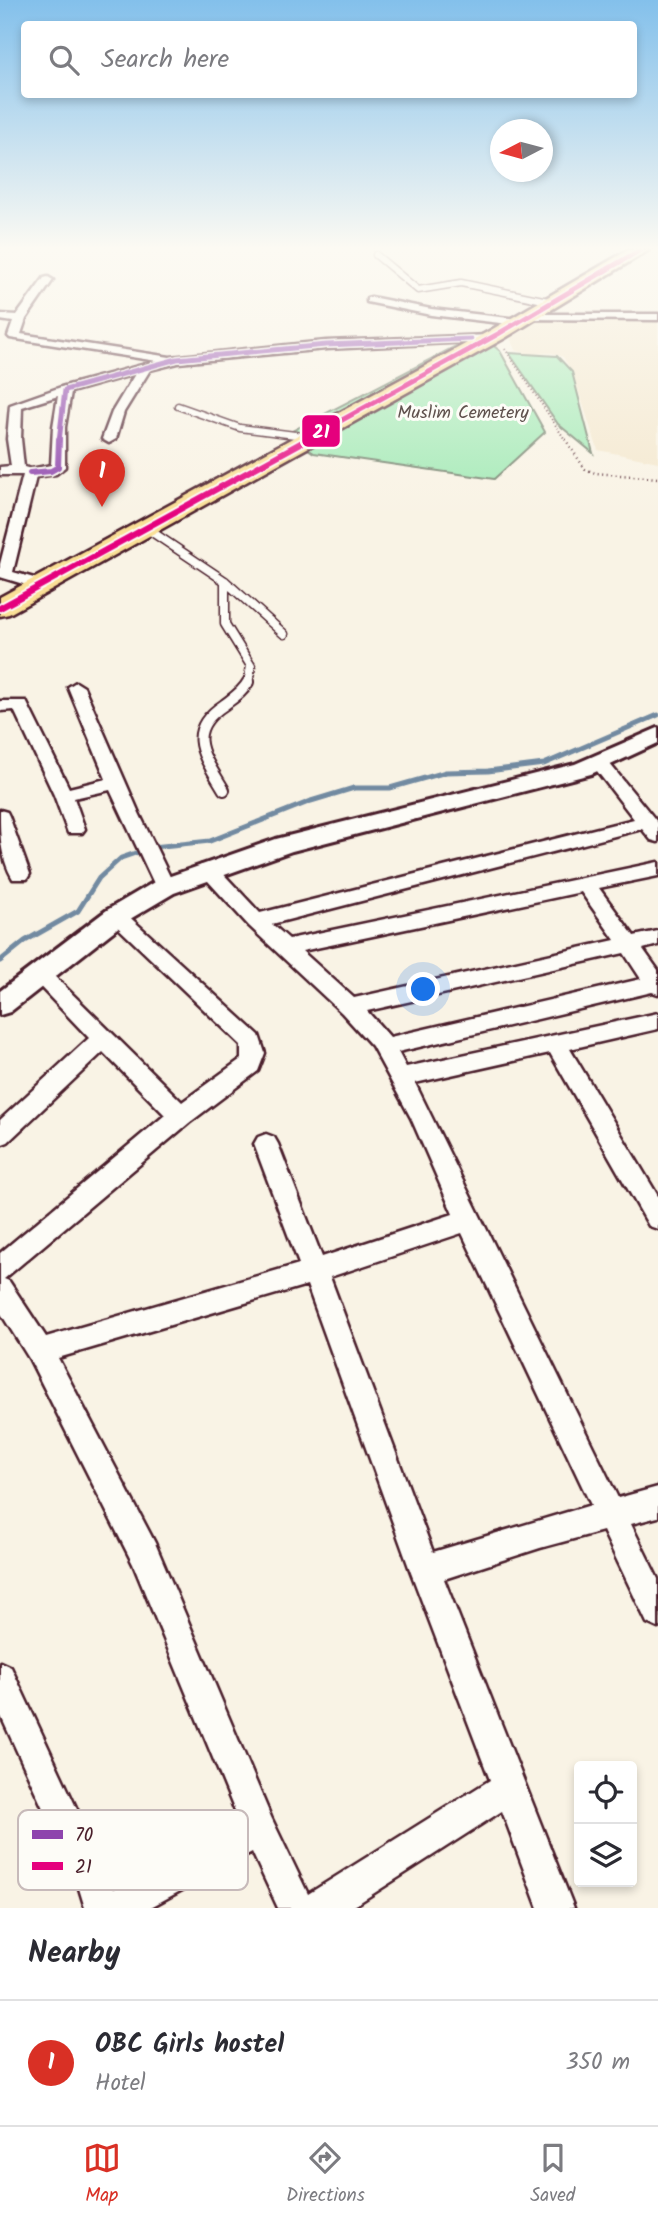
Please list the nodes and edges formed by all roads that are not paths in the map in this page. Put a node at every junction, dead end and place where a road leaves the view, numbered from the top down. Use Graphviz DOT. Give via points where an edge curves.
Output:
graph roads {
  1 [pos="36,339"];
  2 [pos="438,339"];
  3 [pos="490,339"];
  4 [pos="177,359"];
  5 [pos="146,367"];
  6 [pos="65,390"];
  7 [pos="16,405"];
  8 [pos="178,406"];
  9 [pos="0,407"];
  10 [pos="311,438"];
  11 [pos="109,439"];
  12 [pos="0,471"];
  13 [pos="24,471"];
  14 [pos="146,528"];
  15 [pos="2,574"];
  16 [pos="225,581"];
  17 [pos="43,585"];
  18 [pos="0,608"];
  19 [pos="284,634"];
  20 [pos="76,687"];
  21 [pos="0,706"];
  22 [pos="658,735"];
  23 [pos="599,762"];
  24 [pos="115,783"];
  25 [pos="224,790"];
  26 [pos="63,795"];
  27 [pos="0,816"];
  28 [pos="75,829"];
  29 [pos="652,829"];
  30 [pos="658,869"];
  31 [pos="208,870"];
  32 [pos="20,874"];
  33 [pos="585,883"];
  34 [pos="164,887"];
  35 [pos="116,916"];
  36 [pos="256,921"];
  37 [pos="658,938"];
  38 [pos="628,944"];
  39 [pos="286,947"];
  40 [pos="39,975"];
  41 [pos="657,985"];
  42 [pos="0,1004"];
  43 [pos="350,1007"];
  44 [pos="658,1021"];
  45 [pos="103,1039"];
  46 [pos="556,1044"];
  47 [pos="384,1047"];
  48 [pos="400,1077"];
  49 [pos="181,1116"];
  50 [pos="0,1135"];
  51 [pos="266,1144"];
  52 [pos="658,1218"];
  53 [pos="468,1220"];
  54 [pos="0,1269"];
  55 [pos="315,1271"];
  56 [pos="0,1289"];
  57 [pos="40,1351"];
  58 [pos="658,1502"];
  59 [pos="612,1514"];
  60 [pos="425,1570"];
  61 [pos="658,1612"];
  62 [pos="0,1678"];
  63 [pos="509,1787"];
  64 [pos="61,1810"];
  65 [pos="259,1829"];
  66 [pos="248,1835"];
  67 [pos="97,1890"];
  68 [pos="147,1890"];
  69 [pos="103,1908"];
  70 [pos="114,1908"];
  71 [pos="296,1908"];
  72 [pos="319,1908"];
  73 [pos="556,1908"];
  1 -- 4 [label="street"];
  2 -- 4 [label="street"];
  3 -- 10 [label="main road"];
  4 -- 5 [label="street"];
  5 -- 6 [label="street"];
  5 -- 11 [label="street" via="118,412"];
  6 -- 7 [label="street"];
  6 -- 13 [label="street" via="58,467"];
  7 -- 9 [label="street"];
  7 -- 13 [label="street" via="14,439"];
  8 -- 10 [label="lane" via="240,428"];
  10 -- 14 [label="main road"];
  12 -- 13 [label="street"];
  13 -- 15 [label="street"];
  14 -- 16 [label="lane"];
  14 -- 17 [label="main road"];
  15 -- 17 [label="street"];
  16 -- 19 [label="lane"];
  16 -- 25 [label="lane" via="225,624 253,673 247,686 200,729 202,747"];
  17 -- 18 [label="main road"];
  20 -- 24 [label="street"];
  21 -- 26 [label="street" via="20,705"];
  22 -- 23 [label="street"];
  23 -- 29 [label="street"];
  23 -- 31 [label="street" via="285,845"];
  24 -- 26 [label="street"];
  24 -- 34 [label="street"];
  26 -- 28 [label="street"];
  27 -- 32 [label="street"];
  29 -- 36 [label="street"];
  30 -- 33 [label="street"];
  31 -- 34 [label="street"];
  31 -- 36 [label="street"];
  33 -- 38 [label="street"];
  33 -- 39 [label="street"];
  34 -- 35 [label="street"];
  35 -- 40 [label="street"];
  35 -- 49 [label="street" via="251,1041 254,1049 250,1065"];
  36 -- 39 [label="street"];
  37 -- 38 [label="street"];
  38 -- 41 [label="street"];
  38 -- 43 [label="street"];
  39 -- 43 [label="street"];
  40 -- 42 [label="street"];
  40 -- 45 [label="street"];
  41 -- 47 [label="street"];
  43 -- 47 [label="street"];
  44 -- 46 [label="street"];
  45 -- 49 [label="street"];
  45 -- 50 [label="street"];
  46 -- 48 [label="street"];
  46 -- 52 [label="street"];
  47 -- 48 [label="street"];
  48 -- 53 [label="street"];
  49 -- 54 [label="street"];
  51 -- 55 [label="street"];
  53 -- 55 [label="street"];
  53 -- 59 [label="street"];
  55 -- 57 [label="street"];
  55 -- 60 [label="street"];
  56 -- 57 [label="street"];
  57 -- 65 [label="street" via="144,1554"];
  58 -- 59 [label="street"];
  59 -- 60 [label="street"];
  59 -- 61 [label="street"];
  60 -- 63 [label="street"];
  62 -- 64 [label="street"];
  63 -- 72 [label="street"];
  63 -- 73 [label="street"];
  65 -- 66 [label="street"];
  65 -- 71 [label="street"];
  67 -- 69 [label="street"];
  68 -- 70 [label="street"];
}
